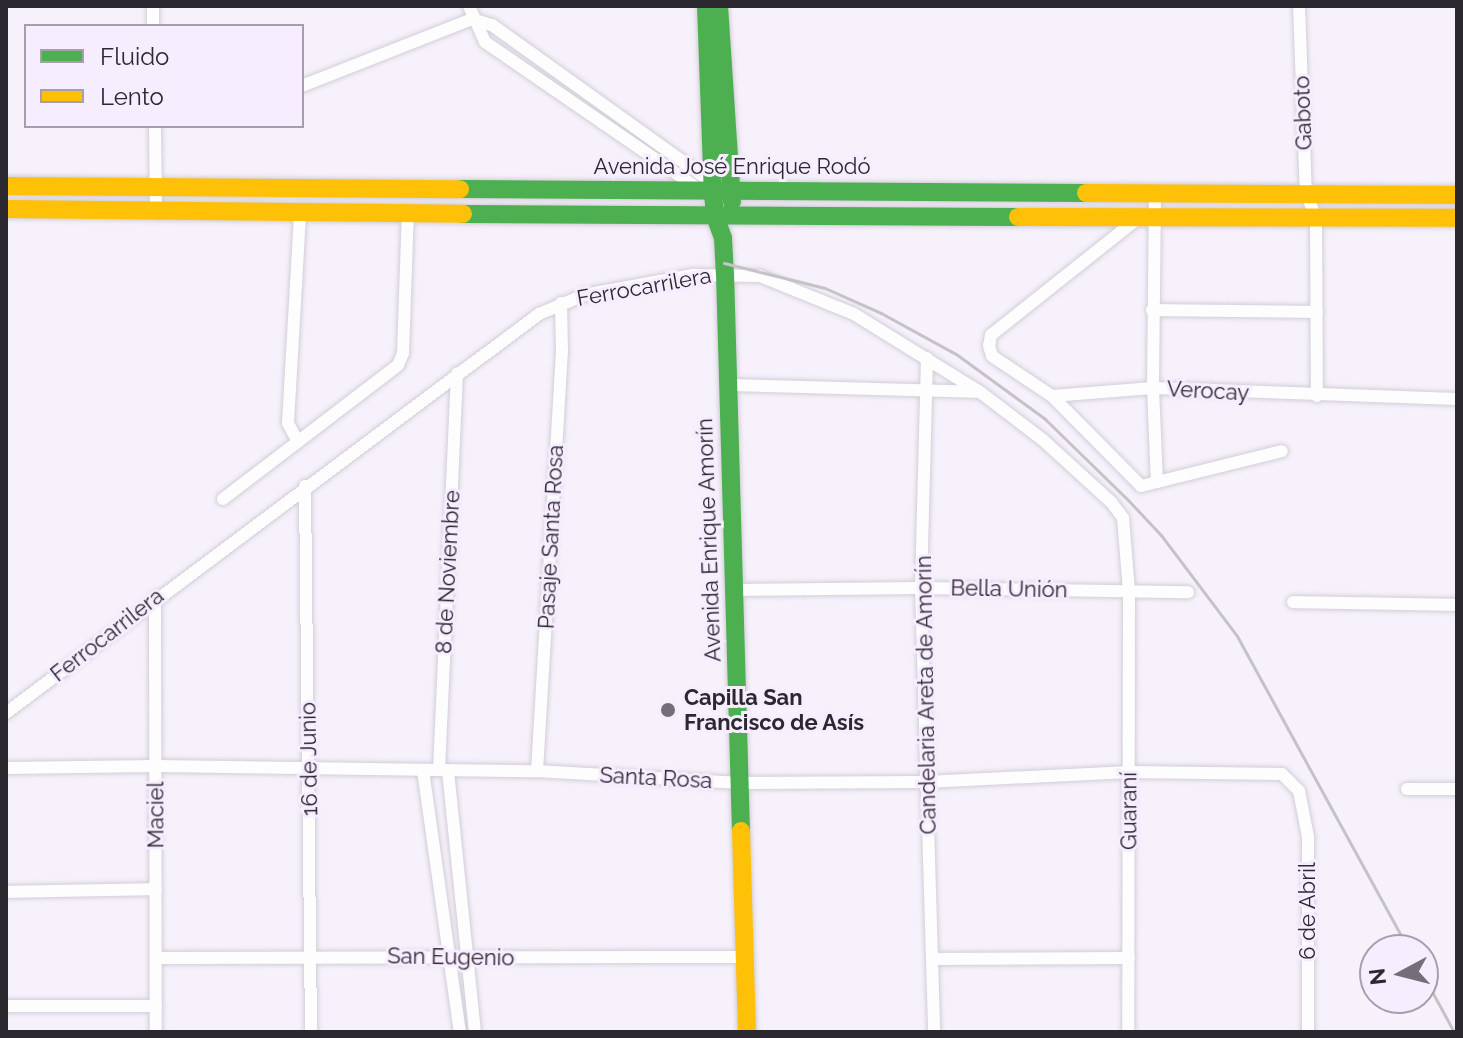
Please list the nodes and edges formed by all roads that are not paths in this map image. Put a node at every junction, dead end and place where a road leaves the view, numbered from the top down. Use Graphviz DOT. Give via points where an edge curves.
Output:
graph roads {
  1 [pos="706,6"];
  2 [pos="719,6"];
  3 [pos="1299,6"];
  4 [pos="470,12"];
  5 [pos="304,85"];
  6 [pos="155,128"];
  7 [pos="6,186"];
  8 [pos="156,187"];
  9 [pos="1306,193"];
  10 [pos="1155,194"];
  11 [pos="1457,195"];
  12 [pos="717,200"];
  13 [pos="6,209"];
  14 [pos="156,210"];
  15 [pos="300,212"];
  16 [pos="408,213"];
  17 [pos="1316,218"];
  18 [pos="1457,218"];
  19 [pos="1145,219"];
  20 [pos="725,273"];
  21 [pos="561,303"];
  22 [pos="1152,310"];
  23 [pos="1317,312"];
  24 [pos="927,358"];
  25 [pos="457,373"];
  26 [pos="728,385"];
  27 [pos="1153,388"];
  28 [pos="927,391"];
  29 [pos="980,392"];
  30 [pos="1052,396"];
  31 [pos="1317,396"];
  32 [pos="1457,399"];
  33 [pos="298,442"];
  34 [pos="1282,451"];
  35 [pos="1157,482"];
  36 [pos="305,486"];
  37 [pos="223,499"];
  38 [pos="921,588"];
  39 [pos="734,590"];
  40 [pos="1129,591"];
  41 [pos="1188,592"];
  42 [pos="155,598"];
  43 [pos="1293,602"];
  44 [pos="1457,605"];
  45 [pos="6,713"];
  46 [pos="156,766"];
  47 [pos="309,767"];
  48 [pos="6,768"];
  49 [pos="423,770"];
  50 [pos="443,770"];
  51 [pos="537,771"];
  52 [pos="1130,772"];
  53 [pos="926,782"];
  54 [pos="740,783"];
  55 [pos="1407,789"];
  56 [pos="1457,789"];
  57 [pos="1299,791"];
  58 [pos="156,889"];
  59 [pos="6,892"];
  60 [pos="311,955"];
  61 [pos="745,957"];
  62 [pos="156,958"];
  63 [pos="450,958"];
  64 [pos="467,958"];
  65 [pos="1129,958"];
  66 [pos="932,959"];
  67 [pos="6,1006"];
  68 [pos="156,1006"];
  69 [pos="156,1032"];
  70 [pos="311,1032"];
  71 [pos="460,1032"];
  72 [pos="475,1032"];
  73 [pos="747,1032"];
  74 [pos="934,1032"];
  75 [pos="1128,1032"];
  76 [pos="1308,1032"];
  1 -- 12 [label="street, Avenida Enrique Amorín"];
  2 -- 12 [label="street, Avenida Enrique Amorín"];
  3 -- 9 [label="street, Gaboto"];
  4 -- 5 [label="street"];
  4 -- 12 [label="street" via="485,42"];
  6 -- 8 [label="street"];
  7 -- 8 [label="street, Avenida José Enrique Rodó"];
  8 -- 12 [label="street, Avenida José Enrique Rodó"];
  8 -- 14 [label="street"];
  9 -- 10 [label="street, Avenida José Enrique Rodó"];
  9 -- 11 [label="street, Avenida José Enrique Rodó"];
  9 -- 17 [label="street, Gaboto"];
  10 -- 12 [label="street, Avenida José Enrique Rodó"];
  10 -- 19 [label="street"];
  12 -- 16 [label="street, Avenida José Enrique Rodó"];
  12 -- 19 [label="street, Avenida José Enrique Rodó"];
  12 -- 20 [label="street, Avenida Enrique Amorín"];
  13 -- 14 [label="street, Avenida José Enrique Rodó"];
  14 -- 15 [label="street, Avenida José Enrique Rodó"];
  15 -- 16 [label="street, Avenida José Enrique Rodó"];
  15 -- 33 [label="street" via="288,423"];
  16 -- 33 [label="street" via="403,353 398,365"];
  17 -- 18 [label="street, Avenida José Enrique Rodó"];
  17 -- 19 [label="street, Avenida José Enrique Rodó"];
  17 -- 23 [label="street"];
  19 -- 22 [label="street"];
  19 -- 30 [label="street" via="991,335 992,356"];
  20 -- 21 [label="street, Ferrocarrilera" via="618,288"];
  20 -- 24 [label="street, Ferrocarrilera" via="760,276 797,288 854,314"];
  20 -- 26 [label="street, Avenida Enrique Amorín"];
  21 -- 25 [label="street, Ferrocarrilera"];
  21 -- 51 [label="street, Pasaje Santa Rosa"];
  22 -- 23 [label="street"];
  22 -- 27 [label="street"];
  23 -- 31 [label="street"];
  24 -- 28 [label="street, Candelaria Areta de Amorín"];
  24 -- 29 [label="street, Ferrocarrilera"];
  25 -- 36 [label="street, Ferrocarrilera"];
  25 -- 50 [label="street, 8 de Noviembre"];
  26 -- 28 [label="street"];
  26 -- 39 [label="street, Avenida Enrique Amorín"];
  27 -- 30 [label="street, Verocay"];
  27 -- 31 [label="street, Verocay"];
  27 -- 35 [label="street"];
  28 -- 29 [label="street"];
  28 -- 38 [label="street, Candelaria Areta de Amorín"];
  29 -- 40 [label="street, Ferrocarrilera" via="1043,440 1123,518"];
  30 -- 35 [label="street" via="1141,486"];
  31 -- 32 [label="street, Verocay"];
  33 -- 37 [label="street"];
  34 -- 35 [label="street"];
  36 -- 42 [label="street, Ferrocarrilera"];
  36 -- 47 [label="street, 16 de Junio"];
  38 -- 39 [label="street, Bella Unión"];
  38 -- 40 [label="street, Bella Unión"];
  38 -- 53 [label="street, Candelaria Areta de Amorín"];
  39 -- 54 [label="street, Avenida Enrique Amorín"];
  40 -- 41 [label="street, Bella Unión"];
  40 -- 52 [label="street, Guaraní"];
  42 -- 45 [label="street, Ferrocarrilera"];
  42 -- 46 [label="street, Maciel"];
  43 -- 44 [label="street"];
  46 -- 47 [label="street, Santa Rosa"];
  46 -- 48 [label="street, Santa Rosa"];
  46 -- 58 [label="street, Maciel"];
  47 -- 49 [label="street, Santa Rosa"];
  47 -- 60 [label="street, 16 de Junio"];
  49 -- 50 [label="street, Santa Rosa"];
  49 -- 63 [label="street"];
  50 -- 51 [label="street, Santa Rosa"];
  50 -- 64 [label="street, 8 de Noviembre"];
  51 -- 54 [label="street, Santa Rosa"];
  52 -- 53 [label="street, Santa Rosa"];
  52 -- 57 [label="street, Santa Rosa" via="1267,772 1282,774"];
  52 -- 65 [label="street, Guaraní"];
  53 -- 54 [label="street, Santa Rosa"];
  53 -- 66 [label="street, Candelaria Areta de Amorín"];
  54 -- 61 [label="street, Avenida Enrique Amorín"];
  55 -- 56 [label="street"];
  57 -- 76 [label="street, 6 de Abril" via="1308,837"];
  58 -- 59 [label="street"];
  58 -- 62 [label="street, Maciel"];
  60 -- 62 [label="street, San Eugenio"];
  60 -- 63 [label="street, San Eugenio"];
  60 -- 70 [label="street, 16 de Junio"];
  61 -- 64 [label="street, San Eugenio"];
  61 -- 73 [label="street, Avenida Enrique Amorín"];
  62 -- 68 [label="street, Maciel"];
  63 -- 64 [label="street, San Eugenio"];
  63 -- 71 [label="street"];
  64 -- 72 [label="street, 8 de Noviembre"];
  65 -- 66 [label="street"];
  65 -- 75 [label="street, Guaraní"];
  66 -- 74 [label="street, Candelaria Areta de Amorín"];
  67 -- 68 [label="street"];
  68 -- 69 [label="street, Maciel"];
}
